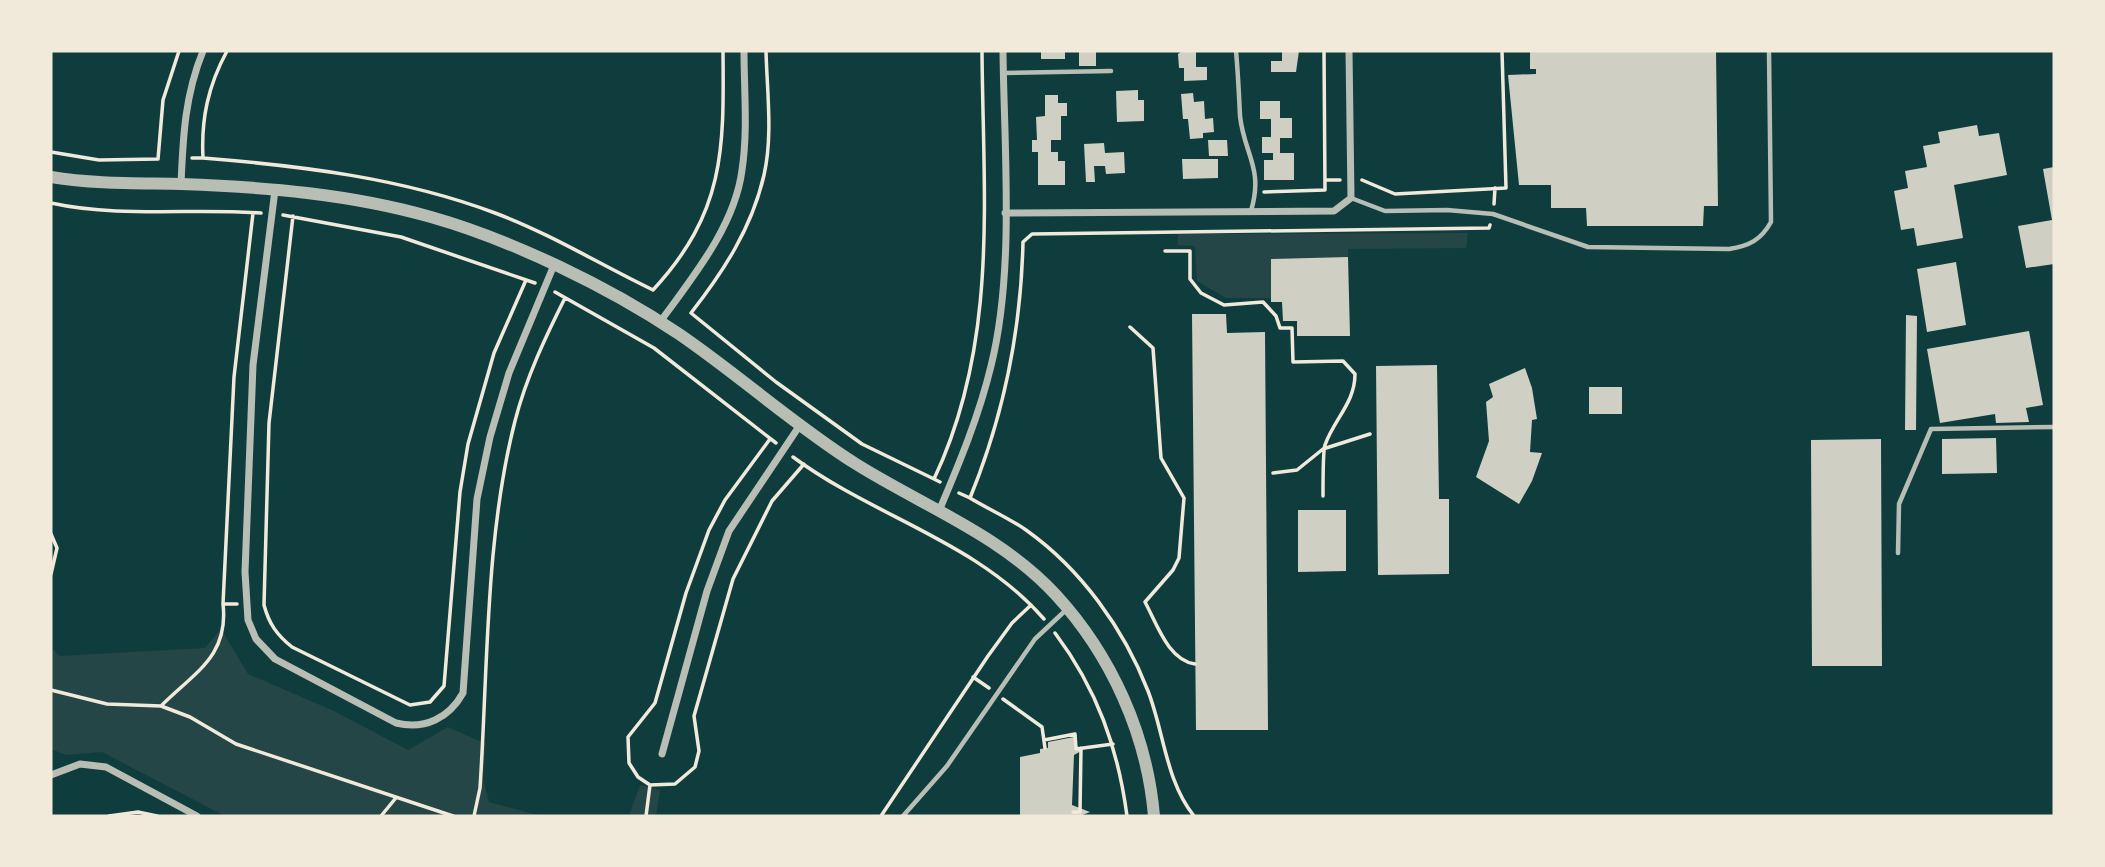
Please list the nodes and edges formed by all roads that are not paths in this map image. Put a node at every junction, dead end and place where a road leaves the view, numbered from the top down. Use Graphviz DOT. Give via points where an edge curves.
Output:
graph roads {
  1 [pos="203,51"];
  2 [pos="744,51"];
  3 [pos="1003,51"];
  4 [pos="1236,51"];
  5 [pos="1349,51"];
  6 [pos="1769,51"];
  7 [pos="1111,71"];
  8 [pos="1003,73"];
  9 [pos="51,177"];
  10 [pos="181,184"];
  11 [pos="275,190"];
  12 [pos="1351,198"];
  13 [pos="1251,211"];
  14 [pos="1005,213"];
  15 [pos="554,265"];
  16 [pos="660,322"];
  17 [pos="800,425"];
  18 [pos="2054,427"];
  19 [pos="938,512"];
  20 [pos="1898,553"];
  21 [pos="1068,609"];
  22 [pos="662,754"];
  23 [pos="51,775"];
  24 [pos="197,816"];
  25 [pos="903,816"];
  26 [pos="1154,816"];
  1 -- 10 [label="street" via="190,83 183,121"];
  2 -- 16 [label="street" via="745,137 733,207"];
  3 -- 8 [label="street"];
  4 -- 13 [label="lane" via="1241,118 1257,192"];
  5 -- 12 [label="street"];
  6 -- 12 [label="lane" via="1771,222 1758,240 1730,250 1588,247 1493,214 1385,211"];
  7 -- 8 [label="lane"];
  8 -- 14 [label="street"];
  9 -- 10 [label="street" via="112,184"];
  10 -- 11 [label="street"];
  11 -- 15 [label="street" via="344,197 433,218"];
  11 -- 15 [label="street" via="253,365 245,603 251,630 275,659 396,723 439,720 455,708 467,680 477,499 509,373"];
  12 -- 13 [label="street" via="1334,211"];
  13 -- 14 [label="street"];
  14 -- 19 [label="street" via="1000,313 992,365 967,445"];
  15 -- 16 [label="street"];
  16 -- 17 [label="street"];
  17 -- 19 [label="street"];
  17 -- 22 [label="street" via="729,531 720,552"];
  18 -- 20 [label="lane" via="1931,429 1899,504"];
  19 -- 21 [label="street" via="997,544"];
  21 -- 25 [label="lane" via="1035,639 947,766"];
  21 -- 26 [label="street" via="1127,706 1144,757"];
  23 -- 24 [label="street" via="80,764 106,767"];
}
